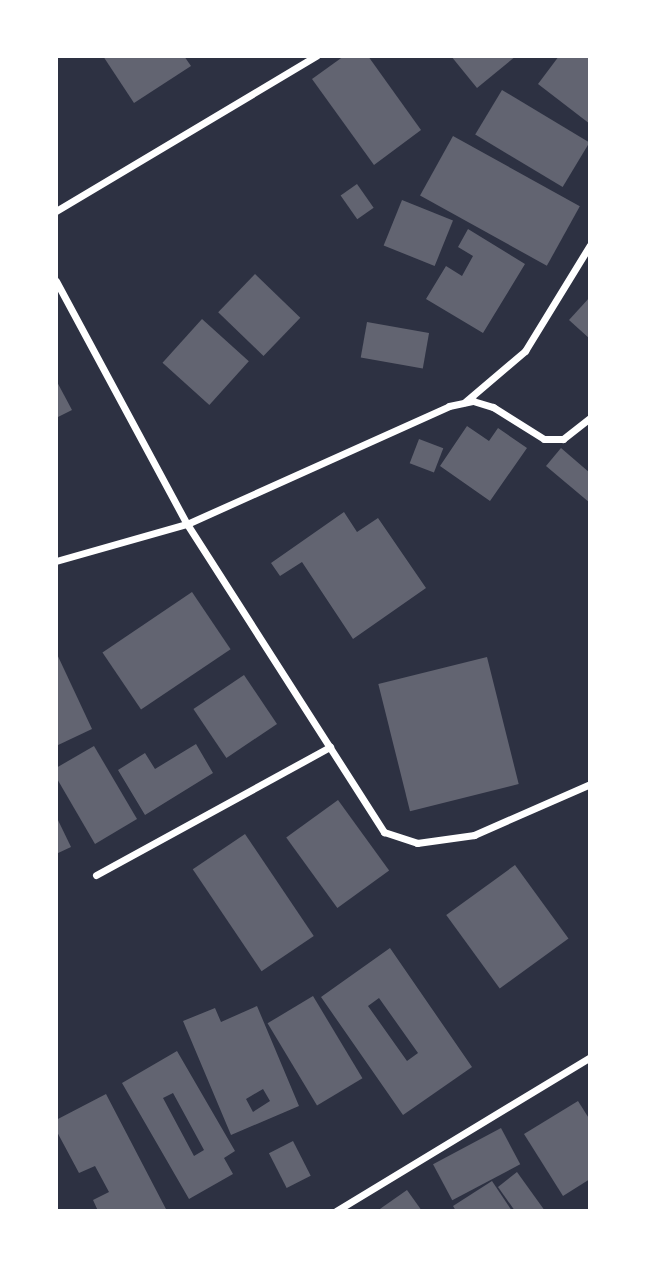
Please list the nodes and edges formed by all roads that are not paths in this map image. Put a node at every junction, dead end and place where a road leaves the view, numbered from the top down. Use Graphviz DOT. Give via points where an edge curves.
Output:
graph roads {
  1 [pos="316,56"];
  2 [pos="56,211"];
  3 [pos="590,246"];
  4 [pos="56,281"];
  5 [pos="464,402"];
  6 [pos="590,418"];
  7 [pos="187,524"];
  8 [pos="56,561"];
  9 [pos="330,747"];
  10 [pos="590,784"];
  11 [pos="96,875"];
  12 [pos="590,1057"];
  13 [pos="336,1211"];
  1 -- 2 [label="street"];
  3 -- 5 [label="street" via="525,351"];
  4 -- 7 [label="street"];
  5 -- 6 [label="street" via="493,407 544,439 563,439"];
  5 -- 7 [label="street"];
  7 -- 8 [label="street"];
  7 -- 9 [label="street"];
  9 -- 10 [label="street" via="384,832 416,843 474,835"];
  9 -- 11 [label="street"];
  12 -- 13 [label="street"];
}
